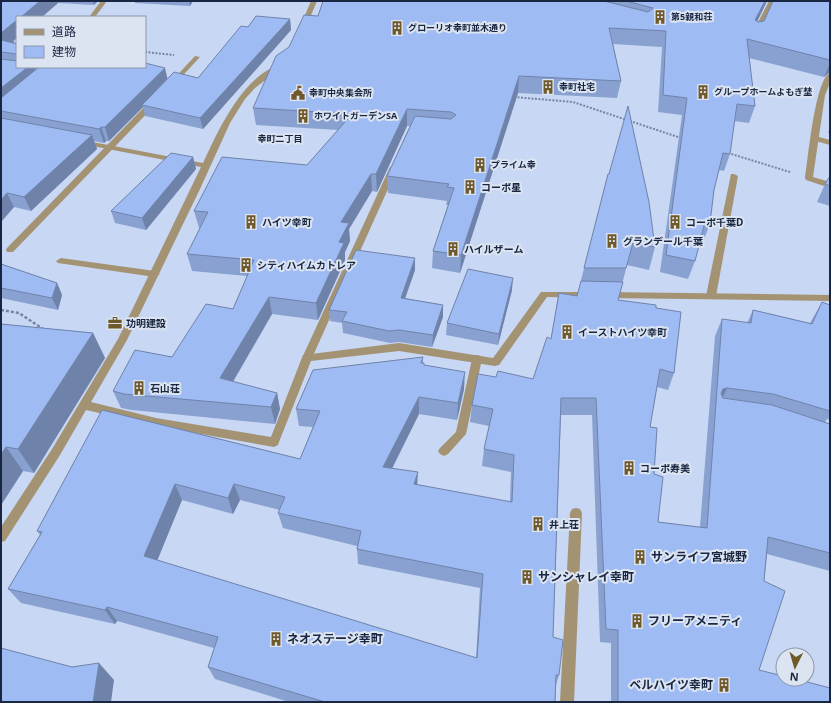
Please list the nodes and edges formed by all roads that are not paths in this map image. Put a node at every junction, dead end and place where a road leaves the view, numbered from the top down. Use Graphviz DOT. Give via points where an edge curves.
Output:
graph roads {
  1 [pos="104,1"];
  2 [pos="314,1"];
  3 [pos="772,1"];
  4 [pos="93,16"];
  5 [pos="299,35"];
  6 [pos="754,36"];
  7 [pos="198,58"];
  8 [pos="288,62"];
  9 [pos="829,79"];
  10 [pos="815,138"];
  11 [pos="71,140"];
  12 [pos="830,143"];
  13 [pos="110,148"];
  14 [pos="398,158"];
  15 [pos="206,166"];
  16 [pos="734,176"];
  17 [pos="830,185"];
  18 [pos="10,250"];
  19 [pos="61,261"];
  20 [pos="155,274"];
  21 [pos="711,296"];
  22 [pos="830,298"];
  23 [pos="306,358"];
  24 [pos="477,359"];
  25 [pos="84,405"];
  26 [pos="444,451"];
  27 [pos="576,513"];
  28 [pos="1,536"];
  29 [pos="567,702"];
  1 -- 4 [label="street"];
  2 -- 5 [label="street"];
  3 -- 6 [label="street"];
  7 -- 13 [label="street"];
  8 -- 15 [label="street" via="255,82 233,108"];
  9 -- 10 [label="street" via="821,95"];
  10 -- 12 [label="street"];
  10 -- 17 [label="street" via="809,178"];
  11 -- 13 [label="street"];
  13 -- 15 [label="street"];
  13 -- 18 [label="street"];
  14 -- 23 [label="street"];
  15 -- 20 [label="street"];
  16 -- 21 [label="street"];
  19 -- 20 [label="street"];
  20 -- 25 [label="street" via="122,340"];
  21 -- 22 [label="street"];
  21 -- 24 [label="street" via="544,294 495,362"];
  23 -- 24 [label="street" via="399,347"];
  23 -- 25 [label="street" via="274,442 156,422"];
  24 -- 26 [label="street" via="461,434"];
  25 -- 28 [label="street"];
  27 -- 29 [label="street"];
}
